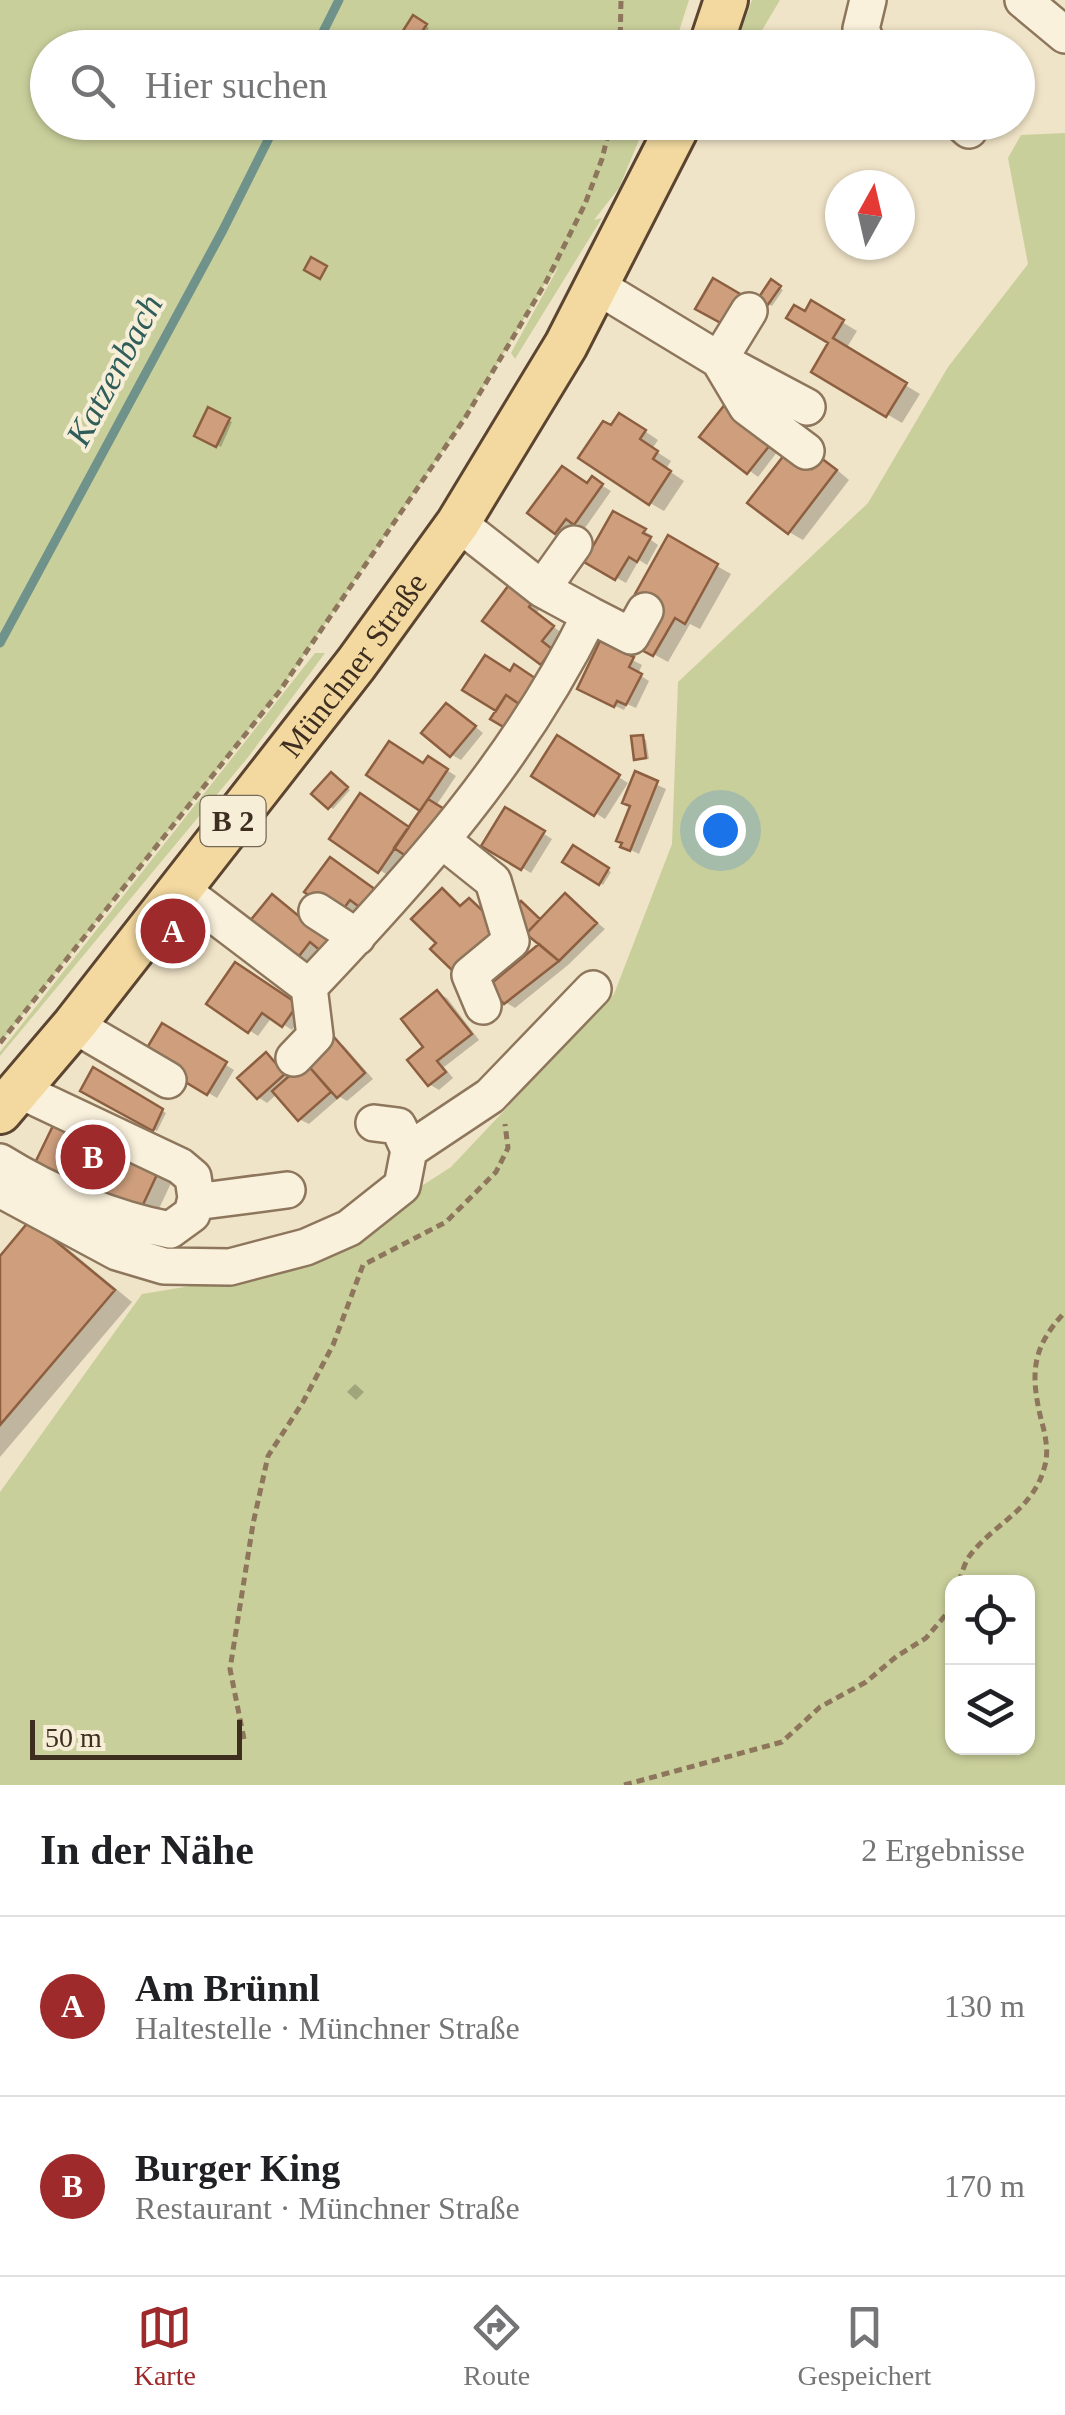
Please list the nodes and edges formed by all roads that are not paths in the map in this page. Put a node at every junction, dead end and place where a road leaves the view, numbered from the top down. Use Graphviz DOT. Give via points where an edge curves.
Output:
graph roads {
  1 [pos="697,0"];
  2 [pos="726,0"];
  3 [pos="868,0"];
  4 [pos="1023,0"];
  5 [pos="688,30"];
  6 [pos="716,30"];
  7 [pos="861,30"];
  8 [pos="1065,34"];
  9 [pos="652,140"];
  10 [pos="671,140"];
  11 [pos="620,240"];
  12 [pos="597,286"];
  13 [pos="748,311"];
  14 [pos="719,360"];
  15 [pos="807,407"];
  16 [pos="806,452"];
  17 [pos="458,523"];
  18 [pos="574,544"];
  19 [pos="542,589"];
  20 [pos="644,611"];
  21 [pos="590,614"];
  22 [pos="443,841"];
  23 [pos="180,889"];
  24 [pos="317,911"];
  25 [pos="357,936"];
  26 [pos="309,987"];
  27 [pos="592,989"];
  28 [pos="482,1006"];
  29 [pos="74,1025"];
  30 [pos="294,1058"];
  31 [pos="168,1080"];
  32 [pos="9,1101"];
  33 [pos="374,1123"];
  34 [pos="409,1150"];
  35 [pos="0,1162"];
  36 [pos="0,1189"];
  37 [pos="287,1190"];
  38 [pos="195,1202"];
  1 -- 5 [label="main road"];
  2 -- 6 [label="main road"];
  3 -- 7 [label="street"];
  4 -- 8 [label="street"];
  9 -- 11 [label="main road, B 2"];
  10 -- 11 [label="main road, B 2"];
  11 -- 12 [label="main road, Münchner Straße / B 2"];
  12 -- 14 [label="street"];
  12 -- 17 [label="main road, Münchner Straße / B 2"];
  13 -- 14 [label="street"];
  14 -- 15 [label="street"];
  14 -- 16 [label="street" via="748,407"];
  17 -- 19 [label="street"];
  17 -- 23 [label="main road, Münchner Straße / B 2"];
  18 -- 19 [label="street"];
  19 -- 21 [label="street"];
  20 -- 21 [label="street" via="630,636"];
  21 -- 22 [label="street" via="558,680"];
  22 -- 25 [label="street"];
  22 -- 28 [label="street" via="493,880 511,940 470,975"];
  23 -- 26 [label="street"];
  23 -- 29 [label="main road, Münchner Straße / B 2"];
  24 -- 25 [label="street"];
  25 -- 26 [label="street"];
  26 -- 30 [label="street" via="315,1036"];
  27 -- 34 [label="street" via="490,1096"];
  29 -- 31 [label="street"];
  29 -- 32 [label="main road, Münchner Straße / B 2"];
  32 -- 38 [label="street" via="180,1166 193,1177"];
  33 -- 34 [label="street" via="398,1126"];
  34 -- 36 [label="street" via="402,1186 349,1228 306,1248 230,1267 164,1266 117,1252"];
  35 -- 38 [label="street" via="129,1222 170,1230 192,1214"];
  37 -- 38 [label="street"];
}
